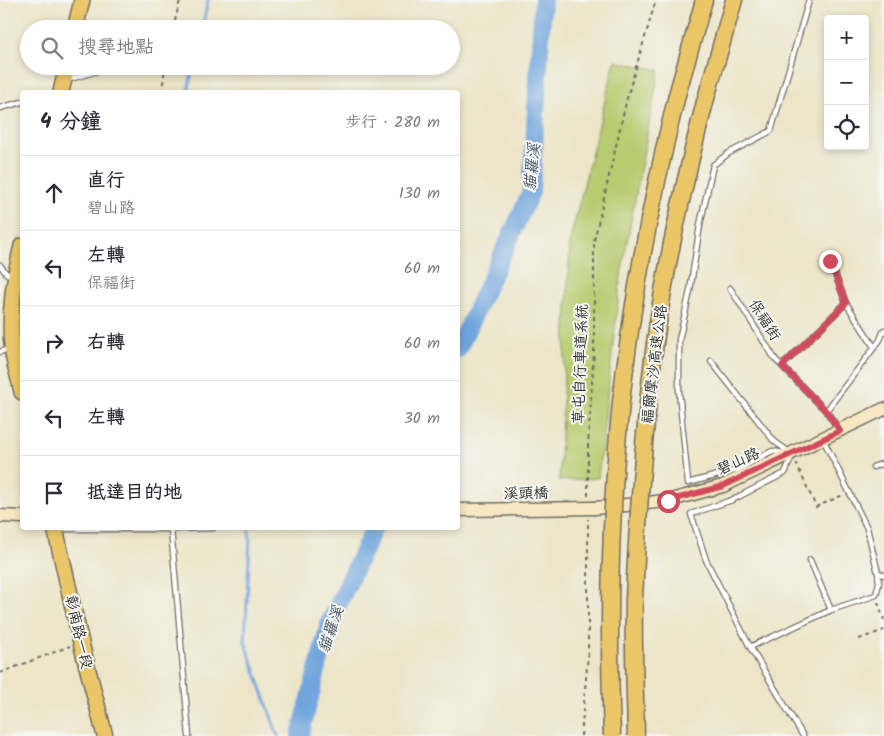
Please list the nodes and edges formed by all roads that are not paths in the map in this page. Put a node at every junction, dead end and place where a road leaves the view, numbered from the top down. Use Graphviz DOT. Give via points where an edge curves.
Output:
graph roads {
  1 [pos="82,0"];
  2 [pos="704,0"];
  3 [pos="734,0"];
  4 [pos="809,0"];
  5 [pos="77,20"];
  6 [pos="89,75"];
  7 [pos="62,85"];
  8 [pos="20,103"];
  9 [pos="0,108"];
  10 [pos="20,255"];
  11 [pos="830,261"];
  12 [pos="0,265"];
  13 [pos="15,277"];
  14 [pos="730,288"];
  15 [pos="846,303"];
  16 [pos="884,330"];
  17 [pos="874,347"];
  18 [pos="6,350"];
  19 [pos="711,361"];
  20 [pos="782,366"];
  21 [pos="20,387"];
  22 [pos="884,409"];
  23 [pos="826,411"];
  24 [pos="840,431"];
  25 [pos="824,439"];
  26 [pos="792,454"];
  27 [pos="884,463"];
  28 [pos="873,467"];
  29 [pos="590,507"];
  30 [pos="460,510"];
  31 [pos="0,516"];
  32 [pos="20,518"];
  33 [pos="55,530"];
  34 [pos="172,530"];
  35 [pos="810,560"];
  36 [pos="878,573"];
  37 [pos="884,575"];
  38 [pos="831,610"];
  39 [pos="750,647"];
  40 [pos="105,736"];
  41 [pos="189,736"];
  42 [pos="612,736"];
  43 [pos="636,736"];
  44 [pos="803,736"];
  1 -- 5 [label="main road"];
  2 -- 42 [label="highway, 福爾摩沙高速公路, bridge" via="650,210 631,330 614,491 610,657"];
  3 -- 43 [label="highway, 福爾摩沙高速公路, bridge" via="692,152 666,277 648,402 634,601"];
  4 -- 26 [label="lane" via="771,131 713,164 679,340 679,392 688,483 737,470 772,451"];
  6 -- 7 [label="lane"];
  8 -- 9 [label="lane"];
  10 -- 13 [label="main road"];
  11 -- 15 [label="lane"];
  12 -- 13 [label="lane"];
  13 -- 18 [label="main road"];
  14 -- 20 [label="lane, 保福街"];
  15 -- 17 [label="lane"];
  15 -- 20 [label="lane"];
  16 -- 17 [label="lane"];
  17 -- 23 [label="lane"];
  18 -- 21 [label="main road"];
  19 -- 26 [label="lane" via="774,441"];
  20 -- 23 [label="lane, 保福街"];
  22 -- 24 [label="main road, 碧山路"];
  23 -- 24 [label="lane, 保福街"];
  24 -- 25 [label="main road, 碧山路"];
  25 -- 26 [label="main road, 碧山路"];
  25 -- 36 [label="lane" via="867,528"];
  26 -- 29 [label="main road, 碧山路" via="723,486 668,501"];
  26 -- 39 [label="lane" via="785,473 732,500 692,514 706,560"];
  27 -- 28 [label="lane"];
  29 -- 30 [label="main road, 溪頭橋, bridge"];
  31 -- 32 [label="main road"];
  33 -- 40 [label="main road, 彰南路一段"];
  34 -- 41 [label="lane"];
  35 -- 38 [label="lane"];
  36 -- 37 [label="lane"];
  36 -- 38 [label="lane" via="876,595"];
  38 -- 39 [label="lane"];
  39 -- 44 [label="lane"];
}
